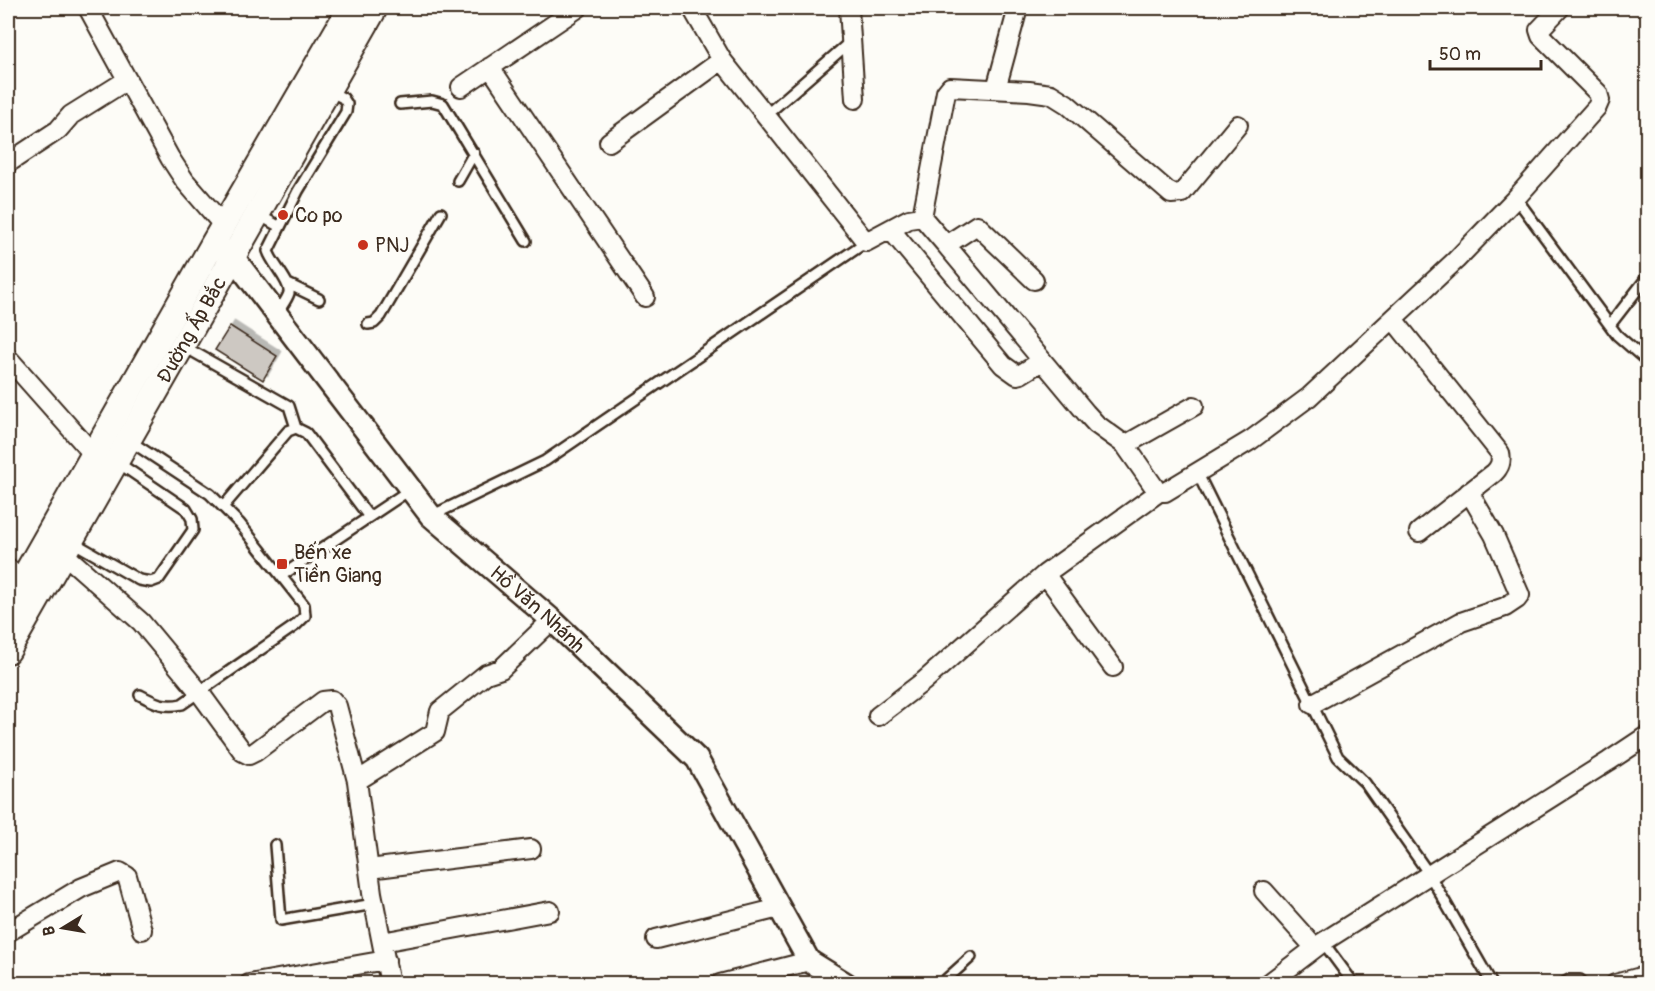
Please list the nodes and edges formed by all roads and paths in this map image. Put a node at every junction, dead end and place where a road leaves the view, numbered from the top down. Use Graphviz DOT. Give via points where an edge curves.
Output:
graph roads {
  1 [pos="88,8"];
  2 [pos="351,8"];
  3 [pos="375,8"];
  4 [pos="578,8"];
  5 [pos="692,8"];
  6 [pos="849,8"];
  7 [pos="1018,8"];
  8 [pos="1560,8"];
  9 [pos="852,40"];
  10 [pos="722,60"];
  11 [pos="490,67"];
  12 [pos="126,80"];
  13 [pos="461,87"];
  14 [pos="996,88"];
  15 [pos="327,89"];
  16 [pos="855,99"];
  17 [pos="400,104"];
  18 [pos="765,116"];
  19 [pos="1238,125"];
  20 [pos="609,142"];
  21 [pos="474,153"];
  22 [pos="8,164"];
  23 [pos="458,181"];
  24 [pos="1516,198"];
  25 [pos="441,213"];
  26 [pos="257,214"];
  27 [pos="922,217"];
  28 [pos="280,227"];
  29 [pos="890,229"];
  30 [pos="219,234"];
  31 [pos="526,241"];
  32 [pos="866,242"];
  33 [pos="946,245"];
  34 [pos="233,257"];
  35 [pos="1647,276"];
  36 [pos="1034,280"];
  37 [pos="288,284"];
  38 [pos="645,297"];
  39 [pos="319,299"];
  40 [pos="277,314"];
  41 [pos="1393,319"];
  42 [pos="368,324"];
  43 [pos="1610,325"];
  44 [pos="182,346"];
  45 [pos="8,358"];
  46 [pos="1042,361"];
  47 [pos="1647,362"];
  48 [pos="138,399"];
  49 [pos="1194,406"];
  50 [pos="296,428"];
  51 [pos="128,440"];
  52 [pos="1125,445"];
  53 [pos="105,458"];
  54 [pos="1198,474"];
  55 [pos="411,489"];
  56 [pos="1159,492"];
  57 [pos="1469,492"];
  58 [pos="223,507"];
  59 [pos="431,516"];
  60 [pos="369,517"];
  61 [pos="1419,532"];
  62 [pos="68,547"];
  63 [pos="1045,574"];
  64 [pos="14,575"];
  65 [pos="281,576"];
  66 [pos="8,605"];
  67 [pos="552,620"];
  68 [pos="8,651"];
  69 [pos="1113,667"];
  70 [pos="200,693"];
  71 [pos="140,695"];
  72 [pos="1312,704"];
  73 [pos="878,716"];
  74 [pos="1647,735"];
  75 [pos="357,781"];
  76 [pos="275,845"];
  77 [pos="531,849"];
  78 [pos="369,869"];
  79 [pos="1429,874"];
  80 [pos="1264,891"];
  81 [pos="374,904"];
  82 [pos="780,908"];
  83 [pos="550,911"];
  84 [pos="142,930"];
  85 [pos="8,932"];
  86 [pos="656,939"];
  87 [pos="1319,945"];
  88 [pos="384,951"];
  89 [pos="971,957"];
  90 [pos="809,961"];
  91 [pos="1647,975"];
  92 [pos="1492,983"];
  93 [pos="249,984"];
  94 [pos="390,984"];
  95 [pos="720,984"];
  96 [pos="846,984"];
  97 [pos="941,984"];
  98 [pos="1268,984"];
  99 [pos="1354,984"];
  100 [pos="1562,984"];
  101 [pos="1584,984"];
  102 [pos="1615,984"];
  1 -- 12 [label="street"];
  2 -- 30 [label="main road, Đường Ấp Bắc"];
  3 -- 15 [label="main road, Đường Ấp Bắc"];
  4 -- 11 [label="street"];
  5 -- 10 [label="street"];
  6 -- 9 [label="street"];
  7 -- 14 [label="street"];
  8 -- 24 [label="street" via="1539,30 1541,36 1598,93 1600,100"];
  9 -- 16 [label="street"];
  9 -- 18 [label="lane"];
  10 -- 18 [label="street"];
  10 -- 20 [label="street"];
  11 -- 13 [label="street"];
  11 -- 38 [label="street"];
  12 -- 22 [label="street" via="71,115 58,130"];
  12 -- 30 [label="street"];
  14 -- 19 [label="street" via="1051,94 1171,194 1182,193"];
  14 -- 27 [label="street" via="955,86 946,92"];
  15 -- 26 [label="main road, Đường Ấp Bắc"];
  15 -- 28 [label="lane" via="351,105"];
  17 -- 21 [label="lane" via="443,104"];
  18 -- 32 [label="street"];
  21 -- 23 [label="lane"];
  21 -- 31 [label="lane"];
  24 -- 41 [label="street"];
  24 -- 43 [label="lane"];
  25 -- 42 [label="lane" via="381,316"];
  26 -- 28 [label="lane"];
  26 -- 34 [label="main road, Đường Ấp Bắc"];
  27 -- 29 [label="street"];
  27 -- 33 [label="street"];
  28 -- 37 [label="lane" via="268,251"];
  29 -- 32 [label="street"];
  29 -- 46 [label="street" via="1003,365 1021,375"];
  30 -- 34 [label="street, Hồ Văn Nhánh"];
  30 -- 48 [label="main road, Đường Ấp Bắc"];
  32 -- 59 [label="lane" via="545,461"];
  33 -- 36 [label="street" via="977,225"];
  33 -- 46 [label="street"];
  34 -- 40 [label="street, Hồ Văn Nhánh"];
  34 -- 44 [label="main road, Đường Ấp Bắc"];
  35 -- 43 [label="lane"];
  37 -- 39 [label="lane"];
  37 -- 40 [label="lane" via="289,294"];
  40 -- 55 [label="street, Hồ Văn Nhánh"];
  41 -- 54 [label="street" via="1309,397"];
  41 -- 57 [label="street" via="1500,453 1500,467"];
  43 -- 47 [label="lane"];
  44 -- 48 [label="main road, Đường Ấp Bắc"];
  44 -- 50 [label="lane" via="289,406"];
  45 -- 53 [label="street"];
  46 -- 52 [label="street" via="1096,424"];
  48 -- 51 [label="main road, Đường Ấp Bắc"];
  48 -- 53 [label="main road, Đường Ấp Bắc"];
  49 -- 52 [label="street"];
  50 -- 58 [label="lane" via="288,431"];
  50 -- 60 [label="lane" via="306,433"];
  51 -- 53 [label="main road, Đường Ấp Bắc"];
  51 -- 58 [label="lane" via="210,494"];
  52 -- 56 [label="street"];
  53 -- 62 [label="main road, Đường Ấp Bắc"];
  53 -- 62 [label="lane" via="186,509 193,530 159,579 151,582"];
  53 -- 64 [label="main road, Đường Ấp Bắc"];
  54 -- 56 [label="street"];
  54 -- 72 [label="lane"];
  55 -- 59 [label="street, Hồ Văn Nhánh"];
  55 -- 60 [label="lane"];
  56 -- 63 [label="street"];
  57 -- 61 [label="street"];
  57 -- 72 [label="street" via="1494,535 1520,595 1494,612 1461,622"];
  58 -- 65 [label="lane"];
  59 -- 67 [label="street, Hồ Văn Nhánh"];
  60 -- 65 [label="lane"];
  62 -- 68 [label="main road, Đường Ấp Bắc"];
  62 -- 70 [label="street" via="141,622"];
  63 -- 69 [label="street"];
  63 -- 73 [label="street" via="924,681"];
  64 -- 66 [label="main road, Đường Ấp Bắc"];
  65 -- 70 [label="lane" via="304,605 305,616"];
  67 -- 75 [label="street" via="501,669 486,674 440,711 435,732"];
  67 -- 82 [label="street, Hồ Văn Nhánh" via="697,759"];
  70 -- 71 [label="lane" via="172,706 160,706"];
  70 -- 75 [label="street" via="249,755 323,701 332,700 337,706"];
  72 -- 79 [label="lane" via="1338,757 1365,783"];
  74 -- 79 [label="street"];
  75 -- 78 [label="street"];
  76 -- 81 [label="lane" via="281,920"];
  77 -- 78 [label="street"];
  78 -- 81 [label="street"];
  79 -- 87 [label="street"];
  79 -- 92 [label="lane"];
  80 -- 87 [label="street"];
  81 -- 88 [label="street"];
  82 -- 86 [label="street"];
  82 -- 90 [label="street, Hồ Văn Nhánh"];
  83 -- 88 [label="street"];
  84 -- 85 [label="street" via="127,876 120,872 81,888"];
  87 -- 98 [label="street"];
  87 -- 99 [label="lane"];
  88 -- 93 [label="street"];
  88 -- 94 [label="street"];
  89 -- 97 [label="lane"];
  90 -- 95 [label="street"];
  90 -- 96 [label="street, Hồ Văn Nhánh"];
  91 -- 102 [label="street"];
  100 -- 101 [label="lane" via="1569,980"];
}
